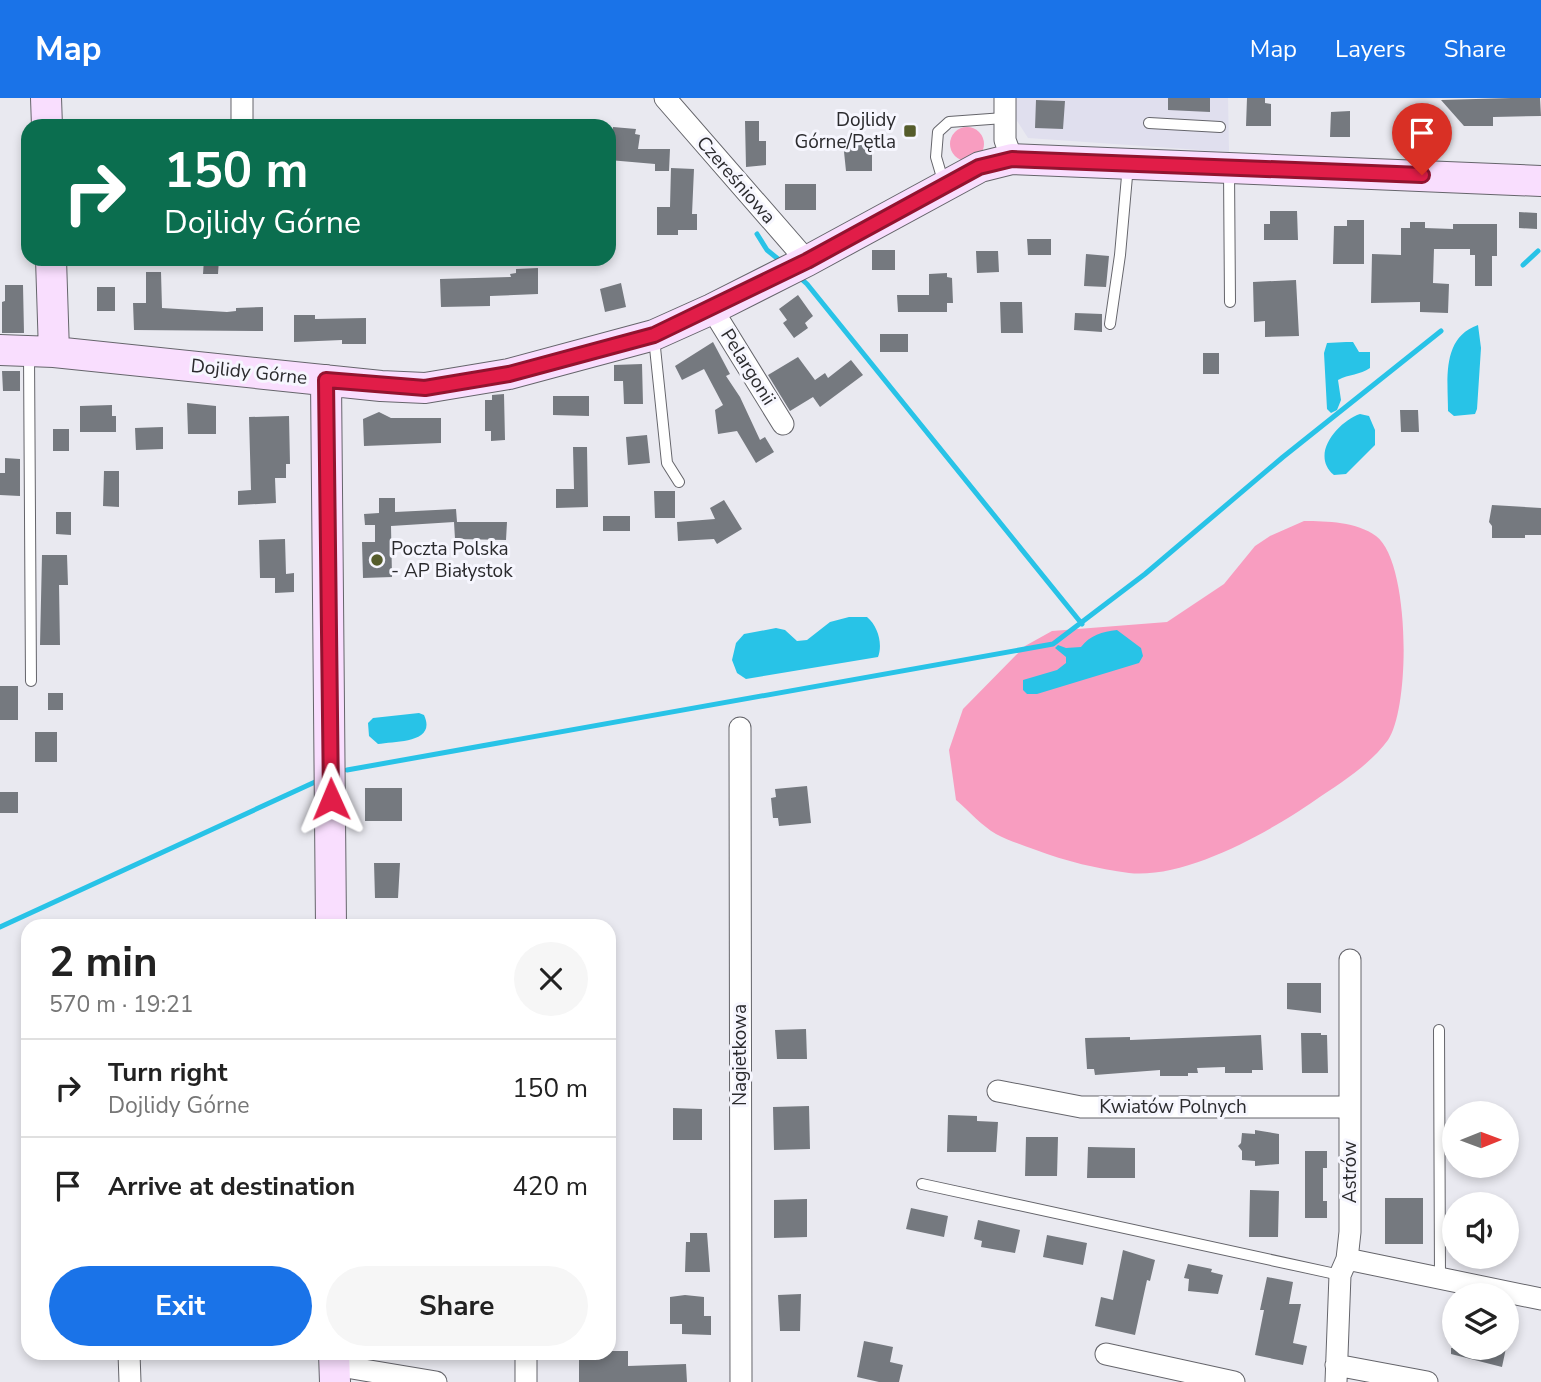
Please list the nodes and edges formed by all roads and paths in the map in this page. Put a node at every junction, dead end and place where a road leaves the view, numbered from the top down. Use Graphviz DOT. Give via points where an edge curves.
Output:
graph roads {
  1 [pos="46,98"];
  2 [pos="242,98"];
  3 [pos="665,98"];
  4 [pos="1004,105"];
  5 [pos="47,119"];
  6 [pos="242,119"];
  7 [pos="1149,123"];
  8 [pos="1220,127"];
  9 [pos="1012,159"];
  10 [pos="1128,162"];
  11 [pos="1229,167"];
  12 [pos="1541,181"];
  13 [pos="944,185"];
  14 [pos="807,261"];
  15 [pos="50,266"];
  16 [pos="1230,302"];
  17 [pos="712,309"];
  18 [pos="1110,324"];
  19 [pos="654,335"];
  20 [pos="0,350"];
  21 [pos="42,351"];
  22 [pos="326,380"];
  23 [pos="783,424"];
  24 [pos="678,482"];
  25 [pos="31,681"];
  26 [pos="740,728"];
  27 [pos="331,919"];
  28 [pos="1350,960"];
  29 [pos="1439,1030"];
  30 [pos="998,1091"];
  31 [pos="1350,1107"];
  32 [pos="922,1184"];
  33 [pos="1343,1267"];
  34 [pos="1440,1280"];
  35 [pos="1541,1299"];
  36 [pos="1106,1354"];
  37 [pos="129,1360"];
  38 [pos="526,1360"];
  39 [pos="334,1367"];
  40 [pos="1336,1374"];
  41 [pos="130,1382"];
  42 [pos="436,1382"];
  43 [pos="526,1382"];
  44 [pos="741,1382"];
  45 [pos="1234,1382"];
  46 [pos="1427,1382"];
  1 -- 5 [label="street"];
  2 -- 6 [label="street"];
  3 -- 14 [label="street, Czereśniowa"];
  4 -- 9 [label="street" via="1005,140"];
  4 -- 13 [label="lane" via="949,122 938,132 936,157"];
  7 -- 8 [label="lane"];
  9 -- 10 [label="street, Dojlidy Górne"];
  9 -- 13 [label="street, Dojlidy Górne" via="979,167"];
  10 -- 11 [label="street, Dojlidy Górne"];
  10 -- 18 [label="lane"];
  11 -- 12 [label="street, Dojlidy Górne"];
  11 -- 16 [label="lane"];
  13 -- 14 [label="street, Dojlidy Górne"];
  14 -- 17 [label="street, Dojlidy Górne"];
  15 -- 21 [label="street"];
  17 -- 19 [label="street, Dojlidy Górne"];
  17 -- 23 [label="street, Pelargonii"];
  19 -- 22 [label="street, Dojlidy Górne" via="509,374 425,388"];
  19 -- 24 [label="lane" via="667,463"];
  20 -- 21 [label="street, Dojlidy Górne"];
  21 -- 22 [label="street, Dojlidy Górne"];
  21 -- 25 [label="lane"];
  22 -- 27 [label="street"];
  26 -- 44 [label="street, Nagietkowa"];
  28 -- 31 [label="street, Astrów"];
  29 -- 34 [label="lane"];
  30 -- 31 [label="street, Kwiatów Polnych" via="1081,1107"];
  31 -- 33 [label="street, Astrów" via="1350,1232"];
  32 -- 33 [label="lane"];
  33 -- 34 [label="street"];
  33 -- 40 [label="street, Astrów"];
  34 -- 35 [label="street"];
  36 -- 45 [label="street"];
  37 -- 41 [label="street"];
  38 -- 43 [label="street"];
  39 -- 42 [label="street"];
  40 -- 46 [label="street"];
}
